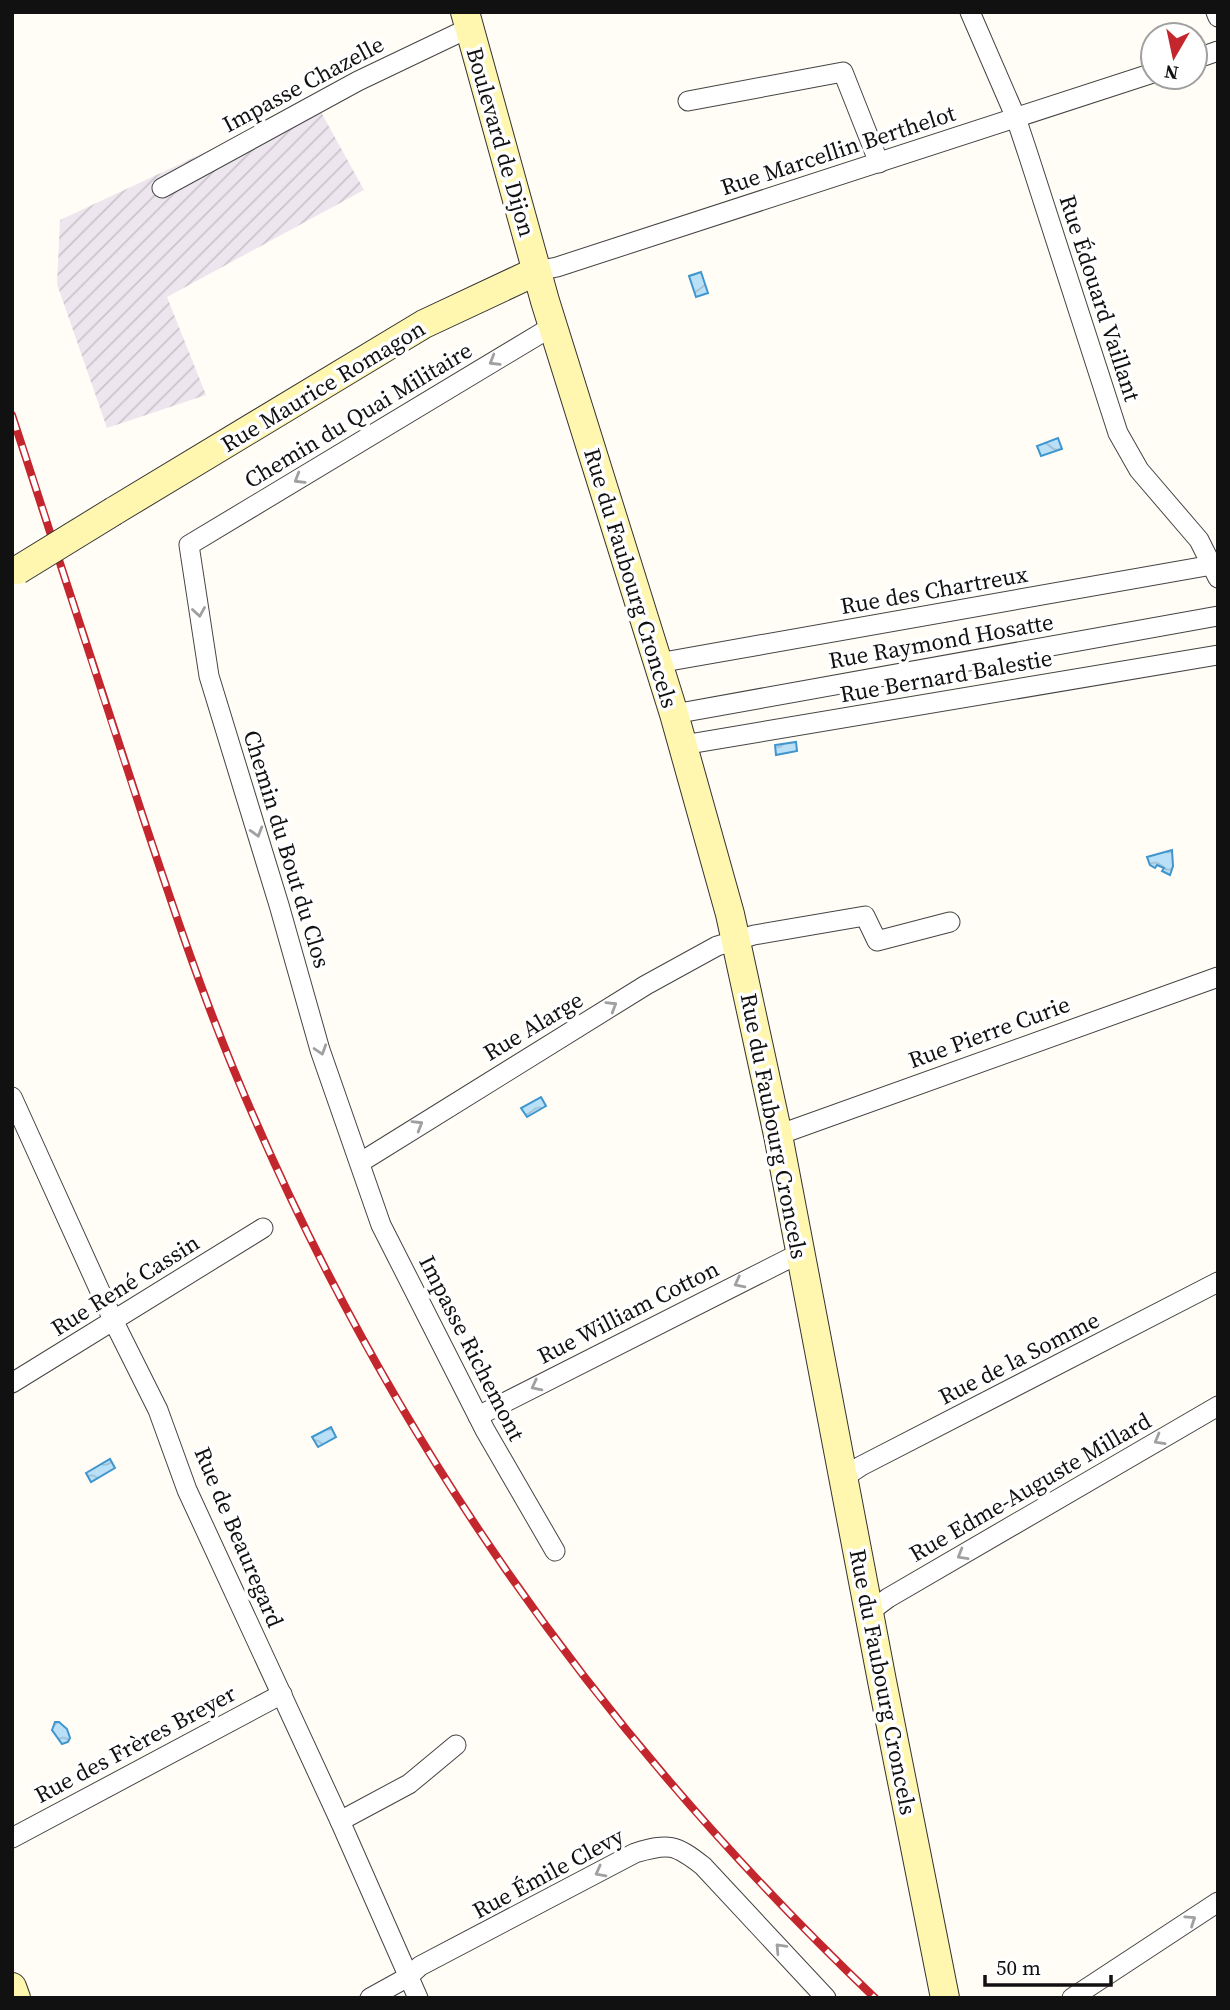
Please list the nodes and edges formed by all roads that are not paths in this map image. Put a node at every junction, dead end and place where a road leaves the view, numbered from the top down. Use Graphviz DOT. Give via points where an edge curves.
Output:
graph roads {
  1 [pos="970,12"];
  2 [pos="467,20"];
  3 [pos="1139,78"];
  4 [pos="688,101"];
  5 [pos="1016,118"];
  6 [pos="879,163"];
  7 [pos="162,188"];
  8 [pos="537,271"];
  9 [pos="552,326"];
  10 [pos="189,545"];
  11 [pos="1216,569"];
  12 [pos="15,572"];
  13 [pos="1218,616"];
  14 [pos="1218,655"];
  15 [pos="658,663"];
  16 [pos="674,714"];
  17 [pos="683,745"];
  18 [pos="950,922"];
  19 [pos="736,939"];
  20 [pos="1218,976"];
  21 [pos="12,1097"];
  22 [pos="778,1135"];
  23 [pos="360,1162"];
  24 [pos="263,1228"];
  25 [pos="800,1253"];
  26 [pos="1218,1282"];
  27 [pos="114,1322"];
  28 [pos="12,1383"];
  29 [pos="1218,1406"];
  30 [pos="478,1416"];
  31 [pos="844,1478"];
  32 [pos="555,1551"];
  33 [pos="869,1613"];
  34 [pos="282,1694"];
  35 [pos="456,1745"];
  36 [pos="340,1821"];
  37 [pos="12,1838"];
  38 [pos="1218,1902"];
  39 [pos="408,1977"];
  40 [pos="12,1987"];
  41 [pos="16,1998"];
  42 [pos="370,1998"];
  43 [pos="418,1998"];
  44 [pos="827,1998"];
  45 [pos="945,1998"];
  46 [pos="1072,1998"];
  1 -- 5 [label="street, Rue Édouard Vaillant"];
  2 -- 7 [label="street, Impasse Chazelle"];
  2 -- 8 [label="main road, Boulevard de Dijon"];
  3 -- 5 [label="street, Rue Marcellin Berthelot"];
  4 -- 6 [label="street" via="843,72"];
  5 -- 6 [label="street, Rue Marcellin Berthelot"];
  5 -- 11 [label="street, Rue Édouard Vaillant" via="1118,433 1139,470 1199,540"];
  6 -- 8 [label="street, Rue Marcellin Berthelot"];
  8 -- 9 [label="main road, Rue du Faubourg Croncels"];
  8 -- 12 [label="main road, Rue Maurice Romagon, bridge" via="425,324"];
  9 -- 10 [label="street, Chemin du Quai Militaire, one-way"];
  9 -- 15 [label="main road, Rue du Faubourg Croncels"];
  10 -- 23 [label="street, Chemin du Bout du Clos, one-way" via="209,676 320,1050"];
  11 -- 15 [label="street, Rue des Chartreux"];
  13 -- 16 [label="street, Rue Raymond Hosatte"];
  14 -- 17 [label="street, Rue Bernard Balestie"];
  15 -- 16 [label="main road, Rue du Faubourg Croncels"];
  16 -- 17 [label="main road, Rue du Faubourg Croncels"];
  17 -- 19 [label="main road, Rue du Faubourg Croncels"];
  18 -- 19 [label="street, Rue Alarge" via="877,941 864,916"];
  19 -- 22 [label="main road, Rue du Faubourg Croncels"];
  23 -- 19 [label="street, Rue Alarge, one-way" via="646,985"];
  20 -- 22 [label="street, Rue Pierre Curie"];
  21 -- 27 [label="street, Rue de Beauregard"];
  22 -- 25 [label="main road, Rue du Faubourg Croncels"];
  23 -- 30 [label="street, Impasse Richemont" via="381,1225"];
  24 -- 27 [label="street, Rue René Cassin"];
  25 -- 30 [label="street, Rue William Cotton, one-way"];
  25 -- 31 [label="main road, Rue du Faubourg Croncels"];
  26 -- 31 [label="street, Rue de la Somme"];
  27 -- 28 [label="street, Rue René Cassin"];
  27 -- 34 [label="street, Rue de Beauregard" via="158,1410 187,1490"];
  29 -- 33 [label="street, Rue Edme-Auguste Millard, one-way"];
  30 -- 32 [label="street, Impasse Richemont"];
  31 -- 33 [label="main road, Rue du Faubourg Croncels"];
  33 -- 45 [label="main road, Rue du Faubourg Croncels"];
  34 -- 36 [label="street, Rue de Beauregard"];
  34 -- 37 [label="street, Rue des Frères Breyer"];
  35 -- 36 [label="street" via="409,1784"];
  36 -- 39 [label="street, Rue de Beauregard"];
  46 -- 38 [label="street, one-way"];
  39 -- 42 [label="street, Rue Émile Clevy"];
  39 -- 43 [label="street, Rue de Beauregard"];
  44 -- 39 [label="street, Rue Émile Clevy, one-way" via="703,1866 681,1849 657,1847 635,1853 420,1966"];
  40 -- 41 [label="main road"];
}
